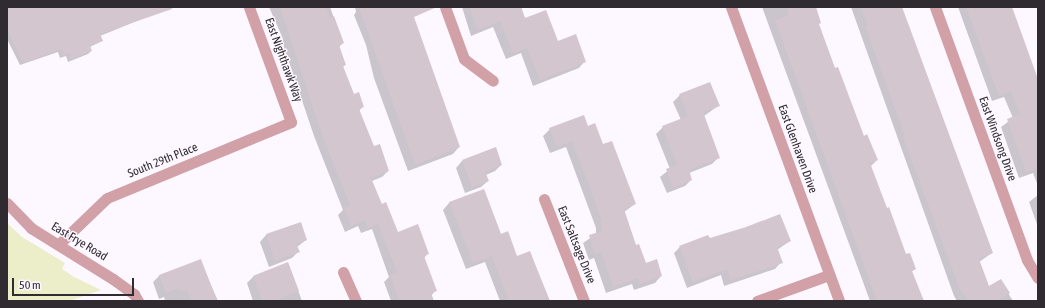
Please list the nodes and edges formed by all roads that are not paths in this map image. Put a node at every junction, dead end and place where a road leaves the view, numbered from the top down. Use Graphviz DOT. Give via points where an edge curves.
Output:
graph roads {
  1 [pos="249,7"];
  2 [pos="445,7"];
  3 [pos="731,7"];
  4 [pos="935,7"];
  5 [pos="493,81"];
  6 [pos="291,122"];
  7 [pos="544,199"];
  8 [pos="7,203"];
  9 [pos="60,244"];
  10 [pos="343,272"];
  11 [pos="829,274"];
  12 [pos="1038,278"];
  13 [pos="138,301"];
  14 [pos="356,301"];
  15 [pos="584,301"];
  16 [pos="757,301"];
  17 [pos="839,301"];
  1 -- 6 [label="street, East Nighthawk Way"];
  2 -- 5 [label="street" via="464,59"];
  3 -- 11 [label="street, East Glenhaven Drive"];
  4 -- 12 [label="street, East Windsong Drive" via="1027,260"];
  6 -- 9 [label="street, South 29th Place" via="107,198"];
  7 -- 15 [label="street, East Saltsage Drive"];
  8 -- 9 [label="street, East Frye Road" via="31,228"];
  9 -- 13 [label="street, East Frye Road" via="114,279 134,294"];
  10 -- 14 [label="street"];
  11 -- 16 [label="street"];
  11 -- 17 [label="street, East Glenhaven Drive"];
}
